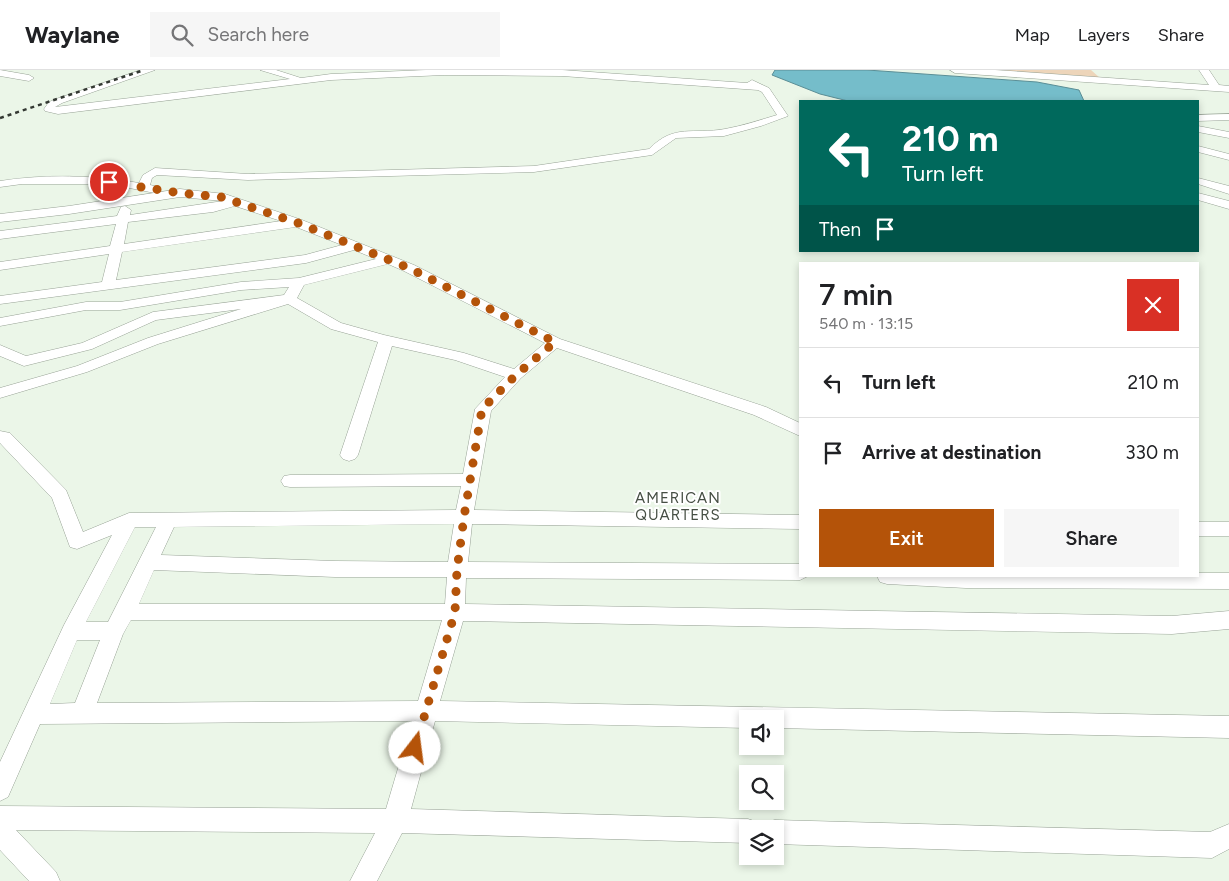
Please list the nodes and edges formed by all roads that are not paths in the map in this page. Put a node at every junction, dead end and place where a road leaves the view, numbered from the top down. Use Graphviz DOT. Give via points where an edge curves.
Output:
graph roads {
  1 [pos="150,70"];
  2 [pos="265,70"];
  3 [pos="955,70"];
  4 [pos="1100,70"];
  5 [pos="1204,70"];
  6 [pos="710,72"];
  7 [pos="0,73"];
  8 [pos="29,78"];
  9 [pos="298,81"];
  10 [pos="1115,82"];
  11 [pos="761,87"];
  12 [pos="1216,88"];
  13 [pos="1229,89"];
  14 [pos="1229,117"];
  15 [pos="1199,118"];
  16 [pos="1199,129"];
  17 [pos="1229,135"];
  18 [pos="1199,150"];
  19 [pos="1227,164"];
  20 [pos="1199,181"];
  21 [pos="0,184"];
  22 [pos="130,185"];
  23 [pos="144,187"];
  24 [pos="1229,190"];
  25 [pos="180,193"];
  26 [pos="1199,196"];
  27 [pos="128,201"];
  28 [pos="236,202"];
  29 [pos="1229,205"];
  30 [pos="0,218"];
  31 [pos="123,220"];
  32 [pos="298,223"];
  33 [pos="0,236"];
  34 [pos="354,246"];
  35 [pos="117,250"];
  36 [pos="389,260"];
  37 [pos="0,266"];
  38 [pos="299,282"];
  39 [pos="108,286"];
  40 [pos="0,300"];
  41 [pos="289,300"];
  42 [pos="0,322"];
  43 [pos="386,340"];
  44 [pos="555,342"];
  45 [pos="0,350"];
  46 [pos="516,375"];
  47 [pos="0,393"];
  48 [pos="799,430"];
  49 [pos="0,437"];
  50 [pos="349,455"];
  51 [pos="470,480"];
  52 [pos="290,481"];
  53 [pos="464,517"];
  54 [pos="129,520"];
  55 [pos="168,520"];
  56 [pos="799,522"];
  57 [pos="1199,529"];
  58 [pos="1229,529"];
  59 [pos="148,562"];
  60 [pos="457,570"];
  61 [pos="799,572"];
  62 [pos="907,577"];
  63 [pos="1229,581"];
  64 [pos="125,612"];
  65 [pos="455,612"];
  66 [pos="1229,620"];
  67 [pos="71,631"];
  68 [pos="114,631"];
  69 [pos="425,711"];
  70 [pos="82,713"];
  71 [pos="34,714"];
  72 [pos="1229,727"];
  73 [pos="0,788"];
  74 [pos="0,818"];
  75 [pos="395,821"];
  76 [pos="0,832"];
  77 [pos="739,832"];
  78 [pos="784,832"];
  79 [pos="1229,836"];
  80 [pos="47,881"];
  81 [pos="363,881"];
  1 -- 9 [label="street" via="59,101 48,110"];
  2 -- 9 [label="street"];
  3 -- 10 [label="street"];
  4 -- 10 [label="street"];
  5 -- 12 [label="street"];
  6 -- 11 [label="street" via="740,78"];
  7 -- 8 [label="street"];
  9 -- 11 [label="street" via="354,76 505,72 619,76"];
  10 -- 12 [label="street"];
  11 -- 23 [label="street" via="782,116 725,133 671,136 652,152 534,168 248,177 155,171 147,177"];
  12 -- 13 [label="street"];
  14 -- 15 [label="street"];
  16 -- 17 [label="street"];
  18 -- 19 [label="street"];
  20 -- 24 [label="street"];
  21 -- 22 [label="street" via="109,182"];
  22 -- 23 [label="street"];
  22 -- 27 [label="street"];
  23 -- 25 [label="street"];
  25 -- 27 [label="street"];
  25 -- 28 [label="street" via="221,197"];
  26 -- 29 [label="street"];
  27 -- 30 [label="street"];
  27 -- 31 [label="street"];
  28 -- 31 [label="street"];
  28 -- 32 [label="street"];
  31 -- 33 [label="street"];
  31 -- 35 [label="street"];
  32 -- 34 [label="street"];
  32 -- 35 [label="street"];
  34 -- 36 [label="street"];
  34 -- 39 [label="street" via="306,259"];
  35 -- 37 [label="street"];
  35 -- 39 [label="street"];
  36 -- 38 [label="street"];
  36 -- 44 [label="street"];
  38 -- 41 [label="street"];
  38 -- 42 [label="street" via="241,286 120,306 86,306"];
  39 -- 40 [label="street"];
  41 -- 43 [label="street" via="336,326"];
  41 -- 45 [label="street" via="153,316 87,346 24,361"];
  41 -- 47 [label="street"];
  43 -- 46 [label="street" via="460,356"];
  43 -- 50 [label="street"];
  44 -- 46 [label="street"];
  44 -- 48 [label="street" via="760,411"];
  46 -- 51 [label="street" via="482,409"];
  49 -- 54 [label="street" via="60,495 77,542"];
  51 -- 52 [label="street"];
  51 -- 53 [label="street"];
  53 -- 55 [label="street"];
  53 -- 56 [label="street"];
  53 -- 60 [label="street"];
  54 -- 55 [label="street"];
  54 -- 67 [label="street"];
  55 -- 59 [label="street"];
  57 -- 58 [label="street"];
  59 -- 60 [label="street" via="334,570"];
  59 -- 64 [label="street"];
  60 -- 61 [label="street"];
  60 -- 65 [label="street"];
  62 -- 63 [label="street"];
  64 -- 65 [label="street"];
  64 -- 68 [label="street"];
  65 -- 66 [label="street" via="1172,624"];
  65 -- 69 [label="street"];
  67 -- 68 [label="street"];
  67 -- 71 [label="street"];
  68 -- 70 [label="street"];
  69 -- 70 [label="street"];
  69 -- 72 [label="street"];
  69 -- 75 [label="street"];
  70 -- 71 [label="street"];
  71 -- 73 [label="street"];
  74 -- 75 [label="street"];
  75 -- 77 [label="street"];
  75 -- 81 [label="street"];
  76 -- 80 [label="street"];
  78 -- 79 [label="street" via="1212,845"];
}
